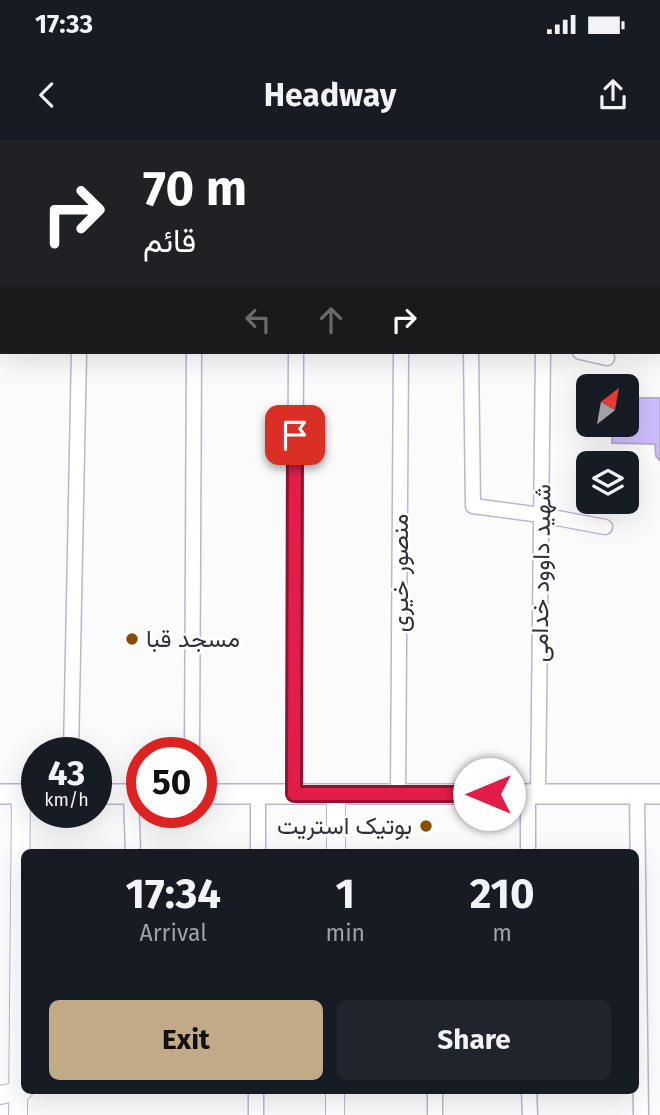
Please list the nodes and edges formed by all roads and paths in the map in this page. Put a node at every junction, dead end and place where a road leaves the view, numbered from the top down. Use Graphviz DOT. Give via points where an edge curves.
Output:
graph roads {
  1 [pos="79,354"];
  2 [pos="194,354"];
  3 [pos="296,354"];
  4 [pos="401,354"];
  5 [pos="471,354"];
  6 [pos="543,354"];
  7 [pos="588,354"];
  8 [pos="607,358"];
  9 [pos="541,515"];
  10 [pos="605,527"];
  11 [pos="71,737"];
  12 [pos="192,737"];
  13 [pos="0,794"];
  14 [pos="21,794"];
  15 [pos="217,794"];
  16 [pos="258,794"];
  17 [pos="294,794"];
  18 [pos="336,794"];
  19 [pos="398,794"];
  20 [pos="533,794"];
  21 [pos="637,794"];
  22 [pos="660,794"];
  23 [pos="27,828"];
  24 [pos="134,828"];
  25 [pos="26,849"];
  26 [pos="133,849"];
  27 [pos="258,849"];
  28 [pos="336,849"];
  29 [pos="528,849"];
  30 [pos="638,849"];
  31 [pos="639,1008"];
  32 [pos="21,1091"];
  33 [pos="256,1094"];
  34 [pos="335,1094"];
  35 [pos="435,1094"];
  36 [pos="530,1094"];
  37 [pos="0,1095"];
  38 [pos="18,1115"];
  39 [pos="256,1115"];
  40 [pos="335,1115"];
  41 [pos="435,1115"];
  42 [pos="530,1115"];
  43 [pos="640,1115"];
  1 -- 11 [label="street"];
  2 -- 12 [label="street"];
  3 -- 17 [label="street"];
  4 -- 19 [label="street, منصور خیری"];
  5 -- 9 [label="street" via="473,506"];
  6 -- 9 [label="street, شهید داوود خدامی"];
  7 -- 8 [label="street"];
  9 -- 10 [label="street"];
  9 -- 20 [label="street, شهید داوود خدامی"];
  13 -- 14 [label="main road"];
  15 -- 16 [label="main road"];
  16 -- 17 [label="main road"];
  16 -- 27 [label="street"];
  17 -- 18 [label="main road"];
  18 -- 19 [label="main road"];
  18 -- 28 [label="street"];
  19 -- 20 [label="main road"];
  20 -- 21 [label="main road"];
  20 -- 29 [label="street, شهید داوود خدامی"];
  21 -- 22 [label="main road"];
  21 -- 30 [label="street"];
  23 -- 25 [label="street"];
  24 -- 26 [label="street"];
  31 -- 43 [label="street"];
  32 -- 37 [label="street"];
  32 -- 38 [label="street"];
  33 -- 39 [label="street"];
  34 -- 40 [label="street"];
  35 -- 41 [label="street"];
  36 -- 42 [label="street"];
}
